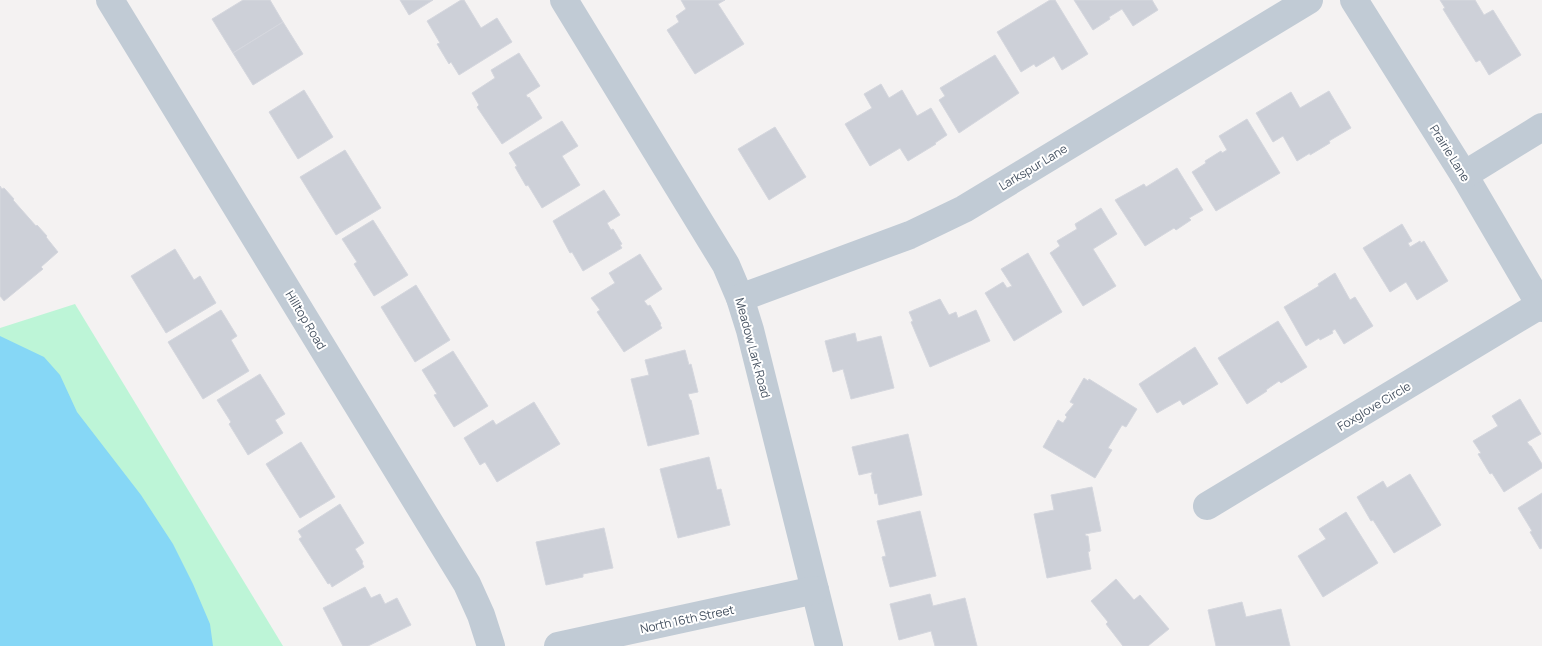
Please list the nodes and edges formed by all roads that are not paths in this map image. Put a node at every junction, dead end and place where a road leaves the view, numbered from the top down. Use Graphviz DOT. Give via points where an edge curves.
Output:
graph roads {
  1 [pos="110,0"];
  2 [pos="564,0"];
  3 [pos="1309,0"];
  4 [pos="1354,0"];
  5 [pos="1542,127"];
  6 [pos="1464,175"];
  7 [pos="740,298"];
  8 [pos="1541,306"];
  9 [pos="1207,506"];
  10 [pos="815,590"];
  11 [pos="491,646"];
  12 [pos="558,646"];
  13 [pos="829,646"];
  1 -- 11 [label="street, Hilltop Road" via="467,584"];
  2 -- 7 [label="street, Meadow Lark Road" via="726,265"];
  3 -- 7 [label="street, Larkspur Lane" via="964,208 910,235"];
  4 -- 6 [label="street, Prairie Lane"];
  5 -- 6 [label="street"];
  6 -- 8 [label="street, Prairie Lane"];
  7 -- 10 [label="street, Meadow Lark Road"];
  8 -- 9 [label="street, Foxglove Circle"];
  10 -- 12 [label="street, North 16th Street"];
  10 -- 13 [label="street, Meadow Lark Road"];
}
